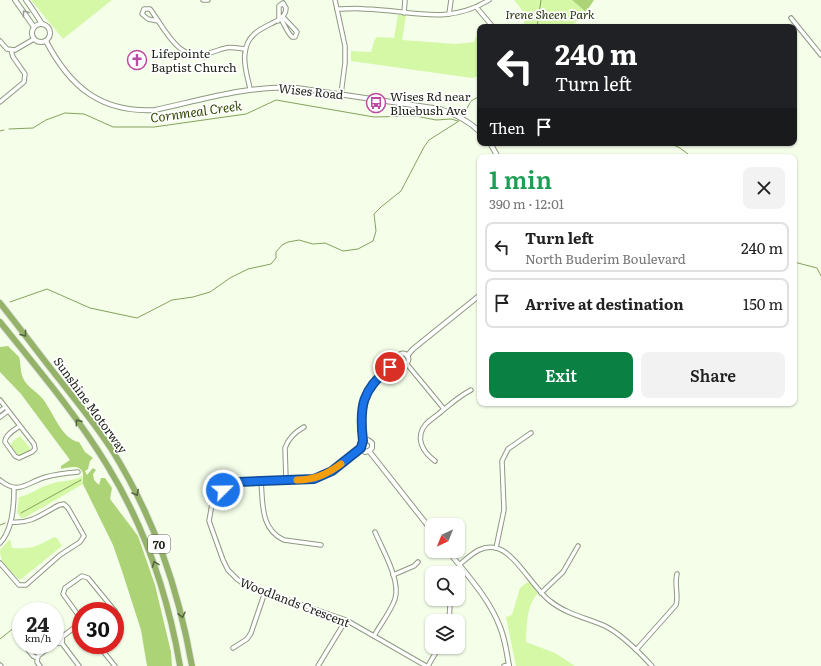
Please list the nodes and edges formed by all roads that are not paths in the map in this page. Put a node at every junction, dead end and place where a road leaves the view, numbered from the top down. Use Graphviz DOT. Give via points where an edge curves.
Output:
graph roads {
  1 [pos="15,0"];
  2 [pos="26,0"];
  3 [pos="203,0"];
  4 [pos="208,0"];
  5 [pos="335,0"];
  6 [pos="405,0"];
  7 [pos="451,0"];
  8 [pos="489,0"];
  9 [pos="477,8"];
  10 [pos="278,9"];
  11 [pos="286,9"];
  12 [pos="337,9"];
  13 [pos="404,13"];
  14 [pos="450,14"];
  15 [pos="280,18"];
  16 [pos="791,18"];
  17 [pos="158,21"];
  18 [pos="42,24"];
  19 [pos="490,24"];
  20 [pos="796,24"];
  21 [pos="797,25"];
  22 [pos="34,27"];
  23 [pos="295,30"];
  24 [pos="289,34"];
  25 [pos="34,39"];
  26 [pos="0,41"];
  27 [pos="46,41"];
  28 [pos="245,49"];
  29 [pos="11,50"];
  30 [pos="821,55"];
  31 [pos="250,89"];
  32 [pos="341,94"];
  33 [pos="0,102"];
  34 [pos="477,129"];
  35 [pos="477,297"];
  36 [pos="0,303"];
  37 [pos="0,322"];
  38 [pos="407,356"];
  39 [pos="398,362"];
  40 [pos="406,363"];
  41 [pos="472,390"];
  42 [pos="0,400"];
  43 [pos="5,407"];
  44 [pos="444,409"];
  45 [pos="0,411"];
  46 [pos="8,411"];
  47 [pos="0,417"];
  48 [pos="20,426"];
  49 [pos="304,427"];
  50 [pos="531,433"];
  51 [pos="363,441"];
  52 [pos="361,448"];
  53 [pos="369,451"];
  54 [pos="435,461"];
  55 [pos="78,472"];
  56 [pos="0,480"];
  57 [pos="286,480"];
  58 [pos="261,481"];
  59 [pos="14,488"];
  60 [pos="11,522"];
  61 [pos="425,522"];
  62 [pos="375,532"];
  63 [pos="0,543"];
  64 [pos="321,545"];
  65 [pos="578,546"];
  66 [pos="496,548"];
  67 [pos="454,558"];
  68 [pos="418,562"];
  69 [pos="0,563"];
  70 [pos="459,565"];
  71 [pos="677,574"];
  72 [pos="393,575"];
  73 [pos="265,592"];
  74 [pos="541,593"];
  75 [pos="108,602"];
  76 [pos="72,606"];
  77 [pos="346,620"];
  78 [pos="72,629"];
  79 [pos="64,635"];
  80 [pos="374,636"];
  81 [pos="176,642"];
  82 [pos="64,646"];
  83 [pos="233,648"];
  84 [pos="636,650"];
  85 [pos="31,654"];
  86 [pos="42,654"];
  87 [pos="105,654"];
  88 [pos="434,654"];
  89 [pos="37,658"];
  90 [pos="509,665"];
  91 [pos="40,666"];
  92 [pos="79,666"];
  93 [pos="115,666"];
  94 [pos="176,666"];
  95 [pos="180,666"];
  96 [pos="192,666"];
  97 [pos="318,666"];
  98 [pos="427,666"];
  99 [pos="504,666"];
  100 [pos="652,666"];
  22 -- 1 [label="street, one-way"];
  2 -- 18 [label="street"];
  3 -- 4 [label="street"];
  5 -- 12 [label="street"];
  6 -- 13 [label="street"];
  7 -- 14 [label="street"];
  8 -- 9 [label="street"];
  9 -- 14 [label="street"];
  9 -- 19 [label="street"];
  10 -- 11 [label="street"];
  10 -- 11 [label="street" via="282,2"];
  10 -- 15 [label="street"];
  11 -- 15 [label="street" via="286,13"];
  12 -- 13 [label="street"];
  12 -- 32 [label="street" via="345,46"];
  13 -- 14 [label="street" via="436,16"];
  15 -- 23 [label="street"];
  15 -- 24 [label="street"];
  15 -- 28 [label="street" via="257,31"];
  16 -- 20 [label="street"];
  17 -- 17 [label="street" via="150,9 144,9 142,14 148,19"];
  17 -- 28 [label="street" via="183,51 198,55 229,47"];
  18 -- 22 [label="street"];
  18 -- 27 [label="street" via="49,29 50,36"];
  21 -- 30 [label="street"];
  22 -- 25 [label="street" via="31,34"];
  23 -- 24 [label="street"];
  23 -- 24 [label="street" via="295,37 292,38"];
  25 -- 27 [label="street" via="38,42"];
  25 -- 29 [label="street"];
  26 -- 29 [label="street"];
  27 -- 31 [label="street, Wises Road" via="55,57 82,89 106,104 123,109 155,110"];
  28 -- 31 [label="street"];
  29 -- 33 [label="street" via="25,74 24,82"];
  31 -- 32 [label="street, Wises Road" via="280,86"];
  32 -- 34 [label="street, Wises Road" via="440,109 457,115"];
  35 -- 38 [label="street" via="413,348"];
  36 -- 96 [label="highway, Sunshine Motorway / 70, one-way" via="86,413 118,459 164,556 180,607"];
  81 -- 37 [label="highway, Sunshine Motorway / 70, one-way" via="164,591 147,543 127,500 100,454 68,409"];
  38 -- 39 [label="street" via="400,355"];
  38 -- 40 [label="street"];
  39 -- 40 [label="street"];
  39 -- 51 [label="street" via="375,380 365,397 361,421"];
  40 -- 44 [label="street"];
  41 -- 44 [label="street"];
  42 -- 43 [label="street"];
  43 -- 45 [label="street"];
  43 -- 46 [label="street"];
  44 -- 54 [label="street" via="426,424 421,434 420,441 424,452"];
  46 -- 47 [label="street"];
  46 -- 48 [label="street"];
  48 -- 48 [label="street" via="35,448 19,458 4,442 6,437"];
  49 -- 57 [label="street" via="286,444"];
  50 -- 66 [label="street" via="508,449 502,461 504,510"];
  51 -- 52 [label="street"];
  51 -- 53 [label="street" via="368,440 372,443"];
  52 -- 53 [label="street" via="365,452"];
  52 -- 57 [label="street, Woodlands Crescent" via="332,471 314,479"];
  53 -- 61 [label="street"];
  55 -- 59 [label="street" via="48,476"];
  56 -- 59 [label="street"];
  57 -- 58 [label="street, Woodlands Crescent"];
  58 -- 64 [label="street" via="264,518 270,530 284,540"];
  58 -- 73 [label="street, Woodlands Crescent" via="238,482 228,486 212,504 209,521 223,560 232,575 241,582"];
  59 -- 60 [label="street"];
  60 -- 63 [label="street" via="5,538"];
  60 -- 69 [label="street" via="28,522 64,504 84,536 80,542 60,555 26,585 19,585"];
  62 -- 72 [label="street"];
  65 -- 74 [label="street" via="563,572"];
  66 -- 70 [label="street" via="480,549"];
  66 -- 74 [label="street" via="509,555"];
  67 -- 70 [label="street"];
  68 -- 72 [label="street"];
  70 -- 90 [label="street" via="495,614"];
  71 -- 84 [label="street" via="676,605"];
  72 -- 80 [label="street" via="397,590 395,599"];
  73 -- 77 [label="street, Woodlands Crescent"];
  73 -- 83 [label="street" via="251,633 247,639"];
  74 -- 84 [label="street" via="565,611 610,629"];
  75 -- 76 [label="street" via="88,578 82,576 65,588 63,594"];
  77 -- 80 [label="street, Woodlands Crescent"];
  77 -- 97 [label="street"];
  78 -- 79 [label="street"];
  80 -- 98 [label="street, Woodlands Crescent"];
  81 -- 94 [label="highway"];
  81 -- 95 [label="highway, Sunshine Motorway / 70"];
  82 -- 92 [label="street"];
  84 -- 100 [label="street"];
  85 -- 89 [label="street"];
  86 -- 89 [label="street"];
  87 -- 93 [label="street"];
  88 -- 98 [label="street"];
  89 -- 91 [label="street"];
  90 -- 99 [label="street"];
}
